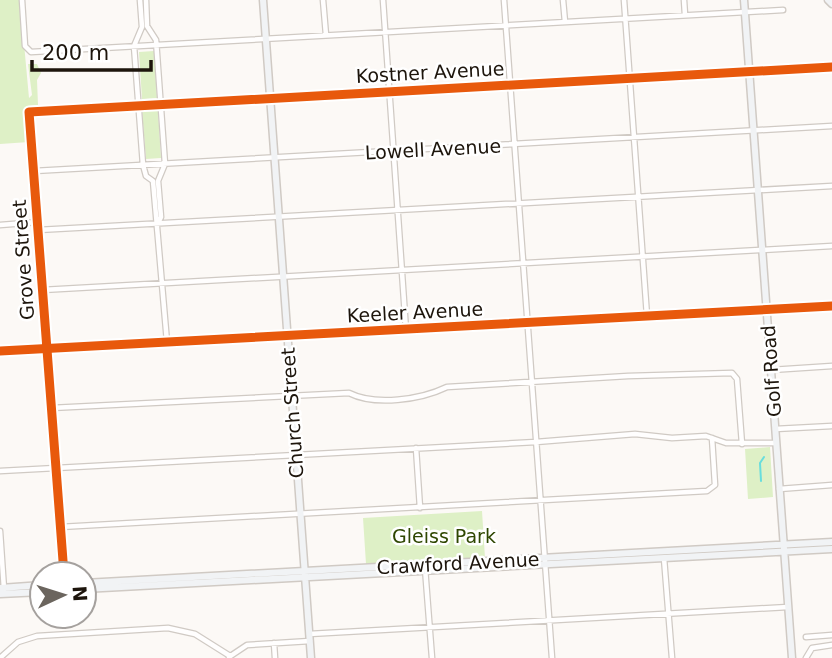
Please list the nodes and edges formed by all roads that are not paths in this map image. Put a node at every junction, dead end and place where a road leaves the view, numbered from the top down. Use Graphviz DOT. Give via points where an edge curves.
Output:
graph roads {
  1 [pos="22,0"];
  2 [pos="140,0"];
  3 [pos="146,0"];
  4 [pos="263,0"];
  5 [pos="323,0"];
  6 [pos="383,0"];
  7 [pos="504,0"];
  8 [pos="563,0"];
  9 [pos="624,0"];
  10 [pos="684,0"];
  11 [pos="744,0"];
  12 [pos="828,0"];
  13 [pos="832,4"];
  14 [pos="783,10"];
  15 [pos="745,12"];
  16 [pos="685,15"];
  17 [pos="626,19"];
  18 [pos="565,22"];
  19 [pos="506,25"];
  20 [pos="145,26"];
  21 [pos="386,32"];
  22 [pos="326,35"];
  23 [pos="266,38"];
  24 [pos="157,45"];
  25 [pos="134,46"];
  26 [pos="832,67"];
  27 [pos="750,72"];
  28 [pos="630,78"];
  29 [pos="510,85"];
  30 [pos="390,92"];
  31 [pos="270,98"];
  32 [pos="161,104"];
  33 [pos="139,106"];
  34 [pos="29,112"];
  35 [pos="832,126"];
  36 [pos="754,131"];
  37 [pos="634,138"];
  38 [pos="514,144"];
  39 [pos="394,151"];
  40 [pos="274,158"];
  41 [pos="165,164"];
  42 [pos="143,165"];
  43 [pos="34,171"];
  44 [pos="155,181"];
  45 [pos="832,186"];
  46 [pos="758,191"];
  47 [pos="638,197"];
  48 [pos="518,204"];
  49 [pos="398,211"];
  50 [pos="279,217"];
  51 [pos="37,222"];
  52 [pos="158,223"];
  53 [pos="0,225"];
  54 [pos="38,230"];
  55 [pos="832,246"];
  56 [pos="762,250"];
  57 [pos="642,257"];
  58 [pos="523,264"];
  59 [pos="402,270"];
  60 [pos="283,277"];
  61 [pos="163,283"];
  62 [pos="43,290"];
  63 [pos="832,306"];
  64 [pos="766,310"];
  65 [pos="647,316"];
  66 [pos="527,323"];
  67 [pos="406,330"];
  68 [pos="287,336"];
  69 [pos="167,342"];
  70 [pos="47,349"];
  71 [pos="0,351"];
  72 [pos="832,366"];
  73 [pos="771,370"];
  74 [pos="531,382"];
  75 [pos="291,396"];
  76 [pos="51,408"];
  77 [pos="832,426"];
  78 [pos="775,429"];
  79 [pos="712,438"];
  80 [pos="536,442"];
  81 [pos="776,443"];
  82 [pos="741,444"];
  83 [pos="416,448"];
  84 [pos="295,456"];
  85 [pos="56,468"];
  86 [pos="0,471"];
  87 [pos="832,485"];
  88 [pos="779,489"];
  89 [pos="540,501"];
  90 [pos="420,508"];
  91 [pos="300,515"];
  92 [pos="60,527"];
  93 [pos="0,531"];
  94 [pos="832,542"];
  95 [pos="783,549"];
  96 [pos="832,549"];
  97 [pos="664,555"];
  98 [pos="63,560"];
  99 [pos="544,561"];
  100 [pos="425,568"];
  101 [pos="304,574"];
  102 [pos="184,581"];
  103 [pos="98,583"];
  104 [pos="28,587"];
  105 [pos="98,588"];
  106 [pos="2,591"];
  107 [pos="28,592"];
  108 [pos="788,607"];
  109 [pos="669,614"];
  110 [pos="549,620"];
  111 [pos="429,627"];
  112 [pos="832,635"];
  113 [pos="309,637"];
  114 [pos="806,637"];
  115 [pos="274,643"];
  116 [pos="832,645"];
  117 [pos="229,657"];
  118 [pos="0,658"];
  119 [pos="275,658"];
  120 [pos="311,658"];
  121 [pos="432,658"];
  122 [pos="552,658"];
  123 [pos="672,658"];
  124 [pos="792,658"];
  125 [pos="806,658"];
  1 -- 25 [label="street" via="27,50"];
  2 -- 20 [label="street"];
  3 -- 20 [label="street"];
  4 -- 23 [label="main road, Church Street"];
  5 -- 22 [label="street"];
  6 -- 21 [label="street"];
  7 -- 19 [label="street"];
  8 -- 18 [label="street"];
  9 -- 17 [label="street"];
  10 -- 16 [label="street"];
  11 -- 15 [label="main road, Golf Road"];
  12 -- 13 [label="main road"];
  14 -- 15 [label="street"];
  15 -- 16 [label="street"];
  15 -- 27 [label="main road, Golf Road"];
  16 -- 17 [label="street"];
  17 -- 18 [label="street"];
  17 -- 28 [label="street"];
  18 -- 19 [label="street"];
  19 -- 21 [label="street"];
  19 -- 29 [label="street"];
  20 -- 24 [label="street" via="155,35"];
  20 -- 25 [label="street"];
  21 -- 22 [label="street"];
  21 -- 30 [label="street"];
  22 -- 23 [label="street"];
  23 -- 24 [label="street"];
  23 -- 31 [label="main road, Church Street"];
  24 -- 25 [label="street"];
  24 -- 32 [label="street"];
  25 -- 33 [label="street"];
  26 -- 27 [label="street, Kostner Avenue"];
  27 -- 28 [label="street, Kostner Avenue"];
  27 -- 36 [label="main road, Golf Road"];
  28 -- 29 [label="street, Kostner Avenue"];
  28 -- 37 [label="street"];
  29 -- 30 [label="street, Kostner Avenue"];
  29 -- 38 [label="street"];
  30 -- 31 [label="street, Kostner Avenue"];
  30 -- 39 [label="street"];
  31 -- 32 [label="street, Kostner Avenue"];
  31 -- 40 [label="main road, Church Street"];
  32 -- 33 [label="street, Kostner Avenue"];
  32 -- 41 [label="street"];
  33 -- 34 [label="street, Kostner Avenue"];
  33 -- 42 [label="street"];
  34 -- 43 [label="street, Grove Street"];
  35 -- 36 [label="street, Lowell Avenue"];
  36 -- 37 [label="street, Lowell Avenue"];
  36 -- 46 [label="main road, Golf Road"];
  37 -- 38 [label="street, Lowell Avenue"];
  37 -- 47 [label="street"];
  38 -- 39 [label="street, Lowell Avenue"];
  38 -- 48 [label="street"];
  39 -- 40 [label="street, Lowell Avenue"];
  39 -- 49 [label="street"];
  40 -- 41 [label="street, Lowell Avenue"];
  40 -- 50 [label="main road, Church Street"];
  41 -- 42 [label="street, Lowell Avenue"];
  41 -- 44 [label="street" via="164,174"];
  42 -- 43 [label="street, Lowell Avenue"];
  42 -- 44 [label="street" via="146,176"];
  43 -- 51 [label="street, Grove Street"];
  44 -- 52 [label="street"];
  45 -- 46 [label="street"];
  46 -- 47 [label="street"];
  46 -- 56 [label="main road, Golf Road"];
  47 -- 48 [label="street"];
  47 -- 57 [label="street"];
  48 -- 49 [label="street"];
  48 -- 58 [label="street"];
  49 -- 50 [label="street"];
  49 -- 59 [label="street"];
  50 -- 52 [label="street"];
  50 -- 60 [label="main road, Church Street"];
  51 -- 53 [label="street"];
  51 -- 54 [label="street, Grove Street"];
  52 -- 54 [label="street"];
  52 -- 61 [label="street"];
  54 -- 62 [label="street, Grove Street"];
  55 -- 56 [label="street"];
  56 -- 57 [label="street"];
  56 -- 64 [label="main road, Golf Road"];
  57 -- 58 [label="street"];
  57 -- 65 [label="street"];
  58 -- 59 [label="street"];
  58 -- 66 [label="street"];
  59 -- 60 [label="street"];
  59 -- 67 [label="street"];
  60 -- 61 [label="street"];
  60 -- 68 [label="main road, Church Street"];
  61 -- 62 [label="street"];
  61 -- 69 [label="street"];
  62 -- 70 [label="street, Grove Street"];
  63 -- 64 [label="street, Keeler Avenue"];
  64 -- 65 [label="main road, Keeler Avenue"];
  64 -- 73 [label="main road, Golf Road"];
  65 -- 66 [label="main road, Keeler Avenue"];
  66 -- 67 [label="main road, Keeler Avenue"];
  66 -- 74 [label="street"];
  67 -- 68 [label="main road, Keeler Avenue"];
  68 -- 69 [label="main road, Keeler Avenue"];
  68 -- 75 [label="main road, Church Street"];
  69 -- 70 [label="main road, Keeler Avenue"];
  70 -- 71 [label="main road, Keeler Avenue"];
  70 -- 76 [label="street, Grove Street"];
  72 -- 73 [label="street"];
  73 -- 78 [label="main road, Golf Road"];
  74 -- 75 [label="street" via="447,387 428,396 362,400 349,393"];
  74 -- 80 [label="street"];
  74 -- 82 [label="street" via="734,374"];
  75 -- 76 [label="street"];
  75 -- 84 [label="main road, Church Street"];
  76 -- 85 [label="street, Grove Street"];
  77 -- 78 [label="street"];
  78 -- 81 [label="main road, Golf Road"];
  79 -- 80 [label="street" via="642,433"];
  79 -- 82 [label="street"];
  79 -- 89 [label="street" via="713,489"];
  80 -- 83 [label="street"];
  80 -- 89 [label="street"];
  81 -- 82 [label="street"];
  81 -- 88 [label="main road, Golf Road"];
  83 -- 84 [label="street"];
  83 -- 90 [label="street"];
  84 -- 85 [label="street"];
  84 -- 91 [label="main road, Church Street"];
  85 -- 86 [label="street"];
  85 -- 92 [label="street, Grove Street"];
  87 -- 88 [label="street"];
  88 -- 95 [label="main road, Golf Road"];
  89 -- 90 [label="street"];
  89 -- 99 [label="street"];
  90 -- 91 [label="street"];
  91 -- 92 [label="street"];
  91 -- 101 [label="main road, Church Street"];
  92 -- 98 [label="street, Grove Street"];
  93 -- 106 [label="street"];
  94 -- 95 [label="main road, Crawford Avenue"];
  95 -- 96 [label="main road, Crawford Avenue"];
  95 -- 97 [label="main road, Crawford Avenue"];
  95 -- 108 [label="main road, Golf Road"];
  97 -- 99 [label="main road, Crawford Avenue"];
  97 -- 109 [label="street"];
  99 -- 100 [label="main road, Crawford Avenue"];
  99 -- 110 [label="street"];
  100 -- 101 [label="main road, Crawford Avenue"];
  100 -- 111 [label="street"];
  101 -- 102 [label="main road, Crawford Avenue"];
  101 -- 113 [label="main road, Church Street"];
  102 -- 103 [label="main road, Crawford Avenue"];
  102 -- 105 [label="main road, Crawford Avenue"];
  104 -- 106 [label="main road"];
  106 -- 107 [label="main road"];
  108 -- 109 [label="street"];
  108 -- 124 [label="main road, Golf Road"];
  109 -- 110 [label="street"];
  109 -- 123 [label="street"];
  110 -- 111 [label="street"];
  110 -- 122 [label="street"];
  111 -- 113 [label="street"];
  111 -- 121 [label="street"];
  112 -- 114 [label="street"];
  113 -- 115 [label="street"];
  113 -- 120 [label="main road, Church Street"];
  115 -- 117 [label="street" via="247,645"];
  115 -- 119 [label="street"];
  116 -- 125 [label="street" via="812,648"];
  117 -- 118 [label="street" via="195,634 168,628 37,636 18,642"];
}
